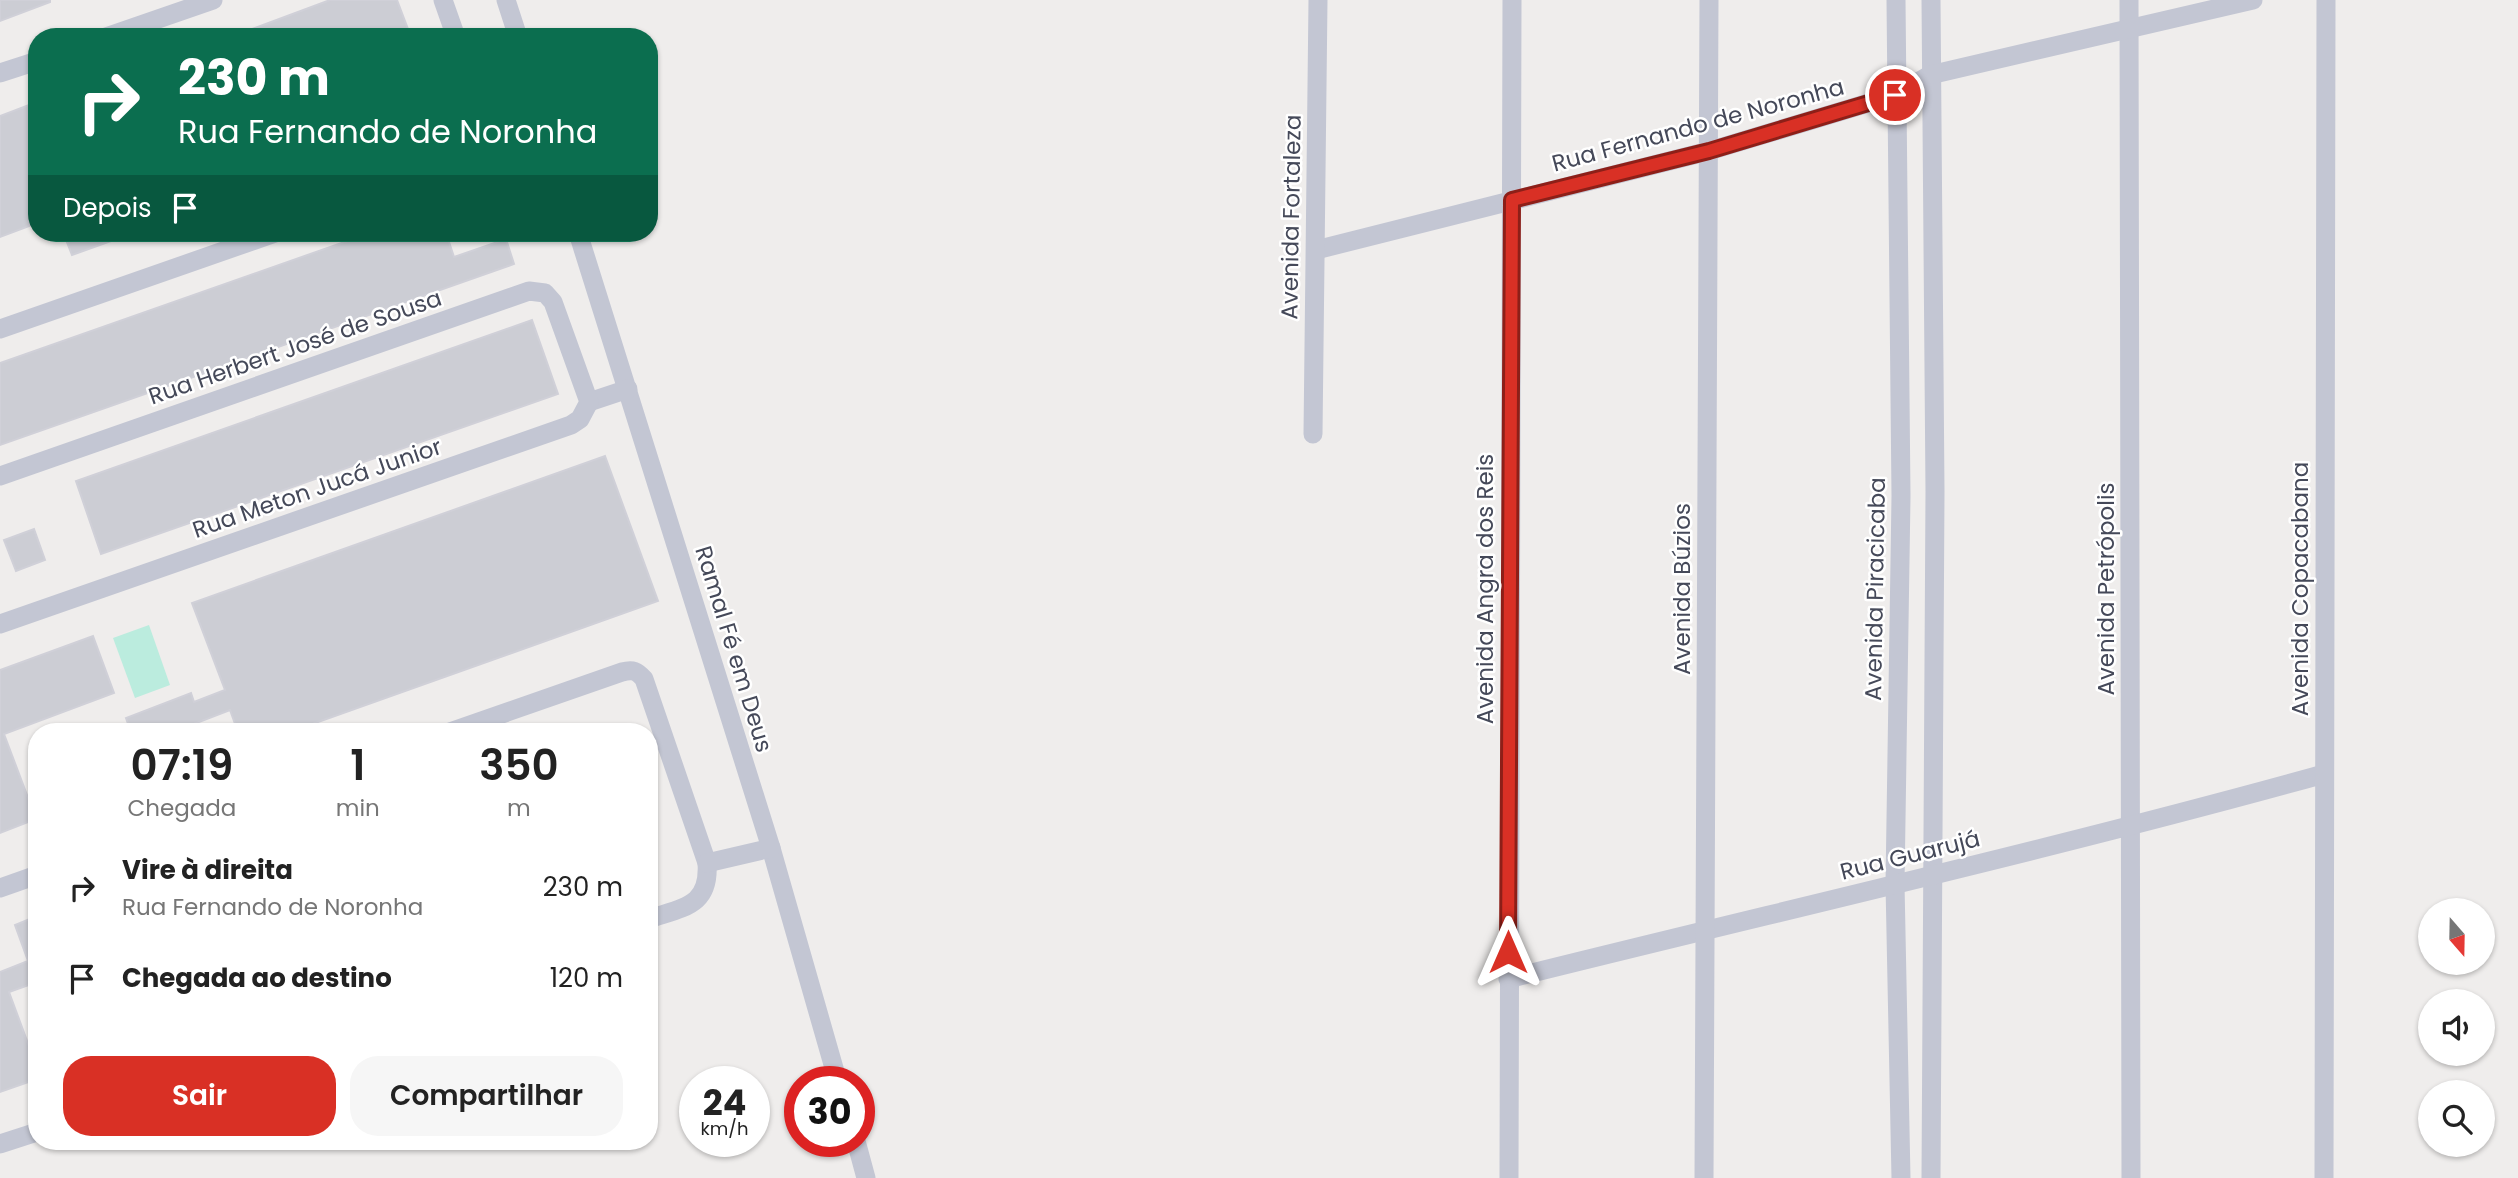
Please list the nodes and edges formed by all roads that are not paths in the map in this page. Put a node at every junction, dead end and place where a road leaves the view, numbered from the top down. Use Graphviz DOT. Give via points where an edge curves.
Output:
graph roads {
  1 [pos="213,0"];
  2 [pos="443,0"];
  3 [pos="506,0"];
  4 [pos="1318,0"];
  5 [pos="1511,0"];
  6 [pos="1709,0"];
  7 [pos="1896,0"];
  8 [pos="1931,0"];
  9 [pos="2129,0"];
  10 [pos="2253,0"];
  11 [pos="2326,0"];
  12 [pos="132,28"];
  13 [pos="453,28"];
  14 [pos="514,28"];
  15 [pos="2129,30"];
  16 [pos="28,64"];
  17 [pos="0,73"];
  18 [pos="1930,75"];
  19 [pos="1895,95"];
  20 [pos="1709,151"];
  21 [pos="1512,200"];
  22 [pos="249,242"];
  23 [pos="581,242"];
  24 [pos="1316,250"];
  25 [pos="0,329"];
  26 [pos="628,389"];
  27 [pos="589,401"];
  28 [pos="1313,433"];
  29 [pos="0,476"];
  30 [pos="0,624"];
  31 [pos="476,723"];
  32 [pos="2324,774"];
  33 [pos="2132,827"];
  34 [pos="771,848"];
  35 [pos="707,863"];
  36 [pos="1931,873"];
  37 [pos="28,878"];
  38 [pos="1895,884"];
  39 [pos="0,888"];
  40 [pos="658,916"];
  41 [pos="1705,930"];
  42 [pos="1508,979"];
  43 [pos="833,1066"];
  44 [pos="28,1135"];
  45 [pos="0,1144"];
  46 [pos="860,1157"];
  47 [pos="866,1178"];
  48 [pos="1509,1178"];
  49 [pos="1704,1178"];
  50 [pos="1901,1178"];
  51 [pos="1931,1178"];
  52 [pos="2131,1178"];
  53 [pos="2324,1178"];
  1 -- 12 [label="street"];
  2 -- 13 [label="street"];
  3 -- 14 [label="street"];
  4 -- 24 [label="street, Avenida Fortaleza"];
  5 -- 21 [label="street, Avenida Angra dos Reis"];
  6 -- 20 [label="street, Avenida Búzios"];
  7 -- 19 [label="street, Avenida Piracicaba"];
  8 -- 18 [label="street"];
  9 -- 15 [label="street, Avenida Petrópolis"];
  10 -- 15 [label="street, Rua Fernando de Noronha"];
  11 -- 32 [label="street, Avenida Copacabana"];
  15 -- 18 [label="street, Rua Fernando de Noronha"];
  15 -- 33 [label="street, Avenida Petrópolis"];
  16 -- 17 [label="street"];
  18 -- 19 [label="street, Rua Fernando de Noronha"];
  18 -- 36 [label="street" via="1935,491"];
  19 -- 20 [label="street, Rua Fernando de Noronha"];
  19 -- 38 [label="street, Avenida Piracicaba" via="1901,496"];
  20 -- 21 [label="street, Rua Fernando de Noronha"];
  20 -- 41 [label="street, Avenida Búzios"];
  21 -- 24 [label="street, Rua Fernando de Noronha"];
  21 -- 42 [label="street, Avenida Angra dos Reis"];
  22 -- 25 [label="street"];
  23 -- 26 [label="street, Ramal Fé em Deus"];
  24 -- 28 [label="street, Avenida Fortaleza"];
  26 -- 27 [label="street"];
  26 -- 34 [label="street, Ramal Fé em Deus"];
  27 -- 29 [label="street, Rua Herbert José de Sousa" via="552,302 545,293 528,291"];
  27 -- 30 [label="street, Rua Meton Jucá Junior" via="580,419 571,425"];
  31 -- 35 [label="street" via="632,670 644,679"];
  32 -- 33 [label="street, Rua Guarujá"];
  32 -- 53 [label="street, Avenida Copacabana"];
  33 -- 36 [label="street, Rua Guarujá"];
  33 -- 52 [label="street, Avenida Petrópolis"];
  34 -- 35 [label="street"];
  34 -- 43 [label="street, Ramal Fé em Deus"];
  35 -- 40 [label="street" via="703,895"];
  36 -- 38 [label="street, Rua Guarujá"];
  36 -- 51 [label="street"];
  37 -- 39 [label="street"];
  38 -- 41 [label="street, Rua Guarujá"];
  38 -- 50 [label="street, Avenida Piracicaba"];
  41 -- 42 [label="street, Rua Guarujá"];
  41 -- 49 [label="street, Avenida Búzios"];
  42 -- 48 [label="street, Avenida Angra dos Reis"];
  44 -- 45 [label="street"];
  46 -- 47 [label="street"];
}
